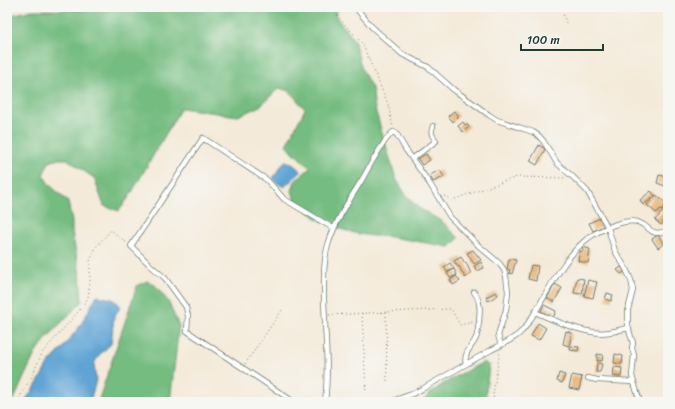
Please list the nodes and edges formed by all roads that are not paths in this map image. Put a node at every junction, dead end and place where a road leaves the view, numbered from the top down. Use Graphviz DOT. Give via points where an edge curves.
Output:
graph roads {
  1 [pos="355,7"];
  2 [pos="433,126"];
  3 [pos="412,159"];
  4 [pos="333,228"];
  5 [pos="608,228"];
  6 [pos="668,231"];
  7 [pos="474,292"];
  8 [pos="535,312"];
  9 [pos="629,328"];
  10 [pos="501,346"];
  11 [pos="466,364"];
  12 [pos="588,378"];
  13 [pos="634,382"];
  14 [pos="294,402"];
  15 [pos="325,402"];
  16 [pos="390,402"];
  17 [pos="640,402"];
  1 -- 5 [label="street" via="372,27 402,54 428,67 489,115 539,136 557,163 587,191"];
  2 -- 3 [label="street" via="432,134 436,141"];
  3 -- 4 [label="street" via="396,133 389,135"];
  3 -- 10 [label="street" via="450,217 504,270 508,292 506,310 498,335"];
  4 -- 14 [label="street" via="284,199 267,180 203,138 131,246 165,278 186,307 187,331"];
  4 -- 15 [label="street" via="327,246 324,269 328,378"];
  5 -- 6 [label="street" via="635,222 653,232"];
  5 -- 8 [label="street" via="591,236 575,250 561,268"];
  5 -- 9 [label="street" via="615,251 631,280 633,290 628,310"];
  7 -- 11 [label="street" via="480,311 478,334 466,355"];
  8 -- 9 [label="street" via="568,326 588,331 603,333"];
  8 -- 10 [label="street" via="524,330"];
  9 -- 13 [label="street" via="633,343"];
  10 -- 11 [label="street"];
  11 -- 16 [label="street" via="422,389"];
  12 -- 13 [label="street"];
  13 -- 17 [label="street"];
}
